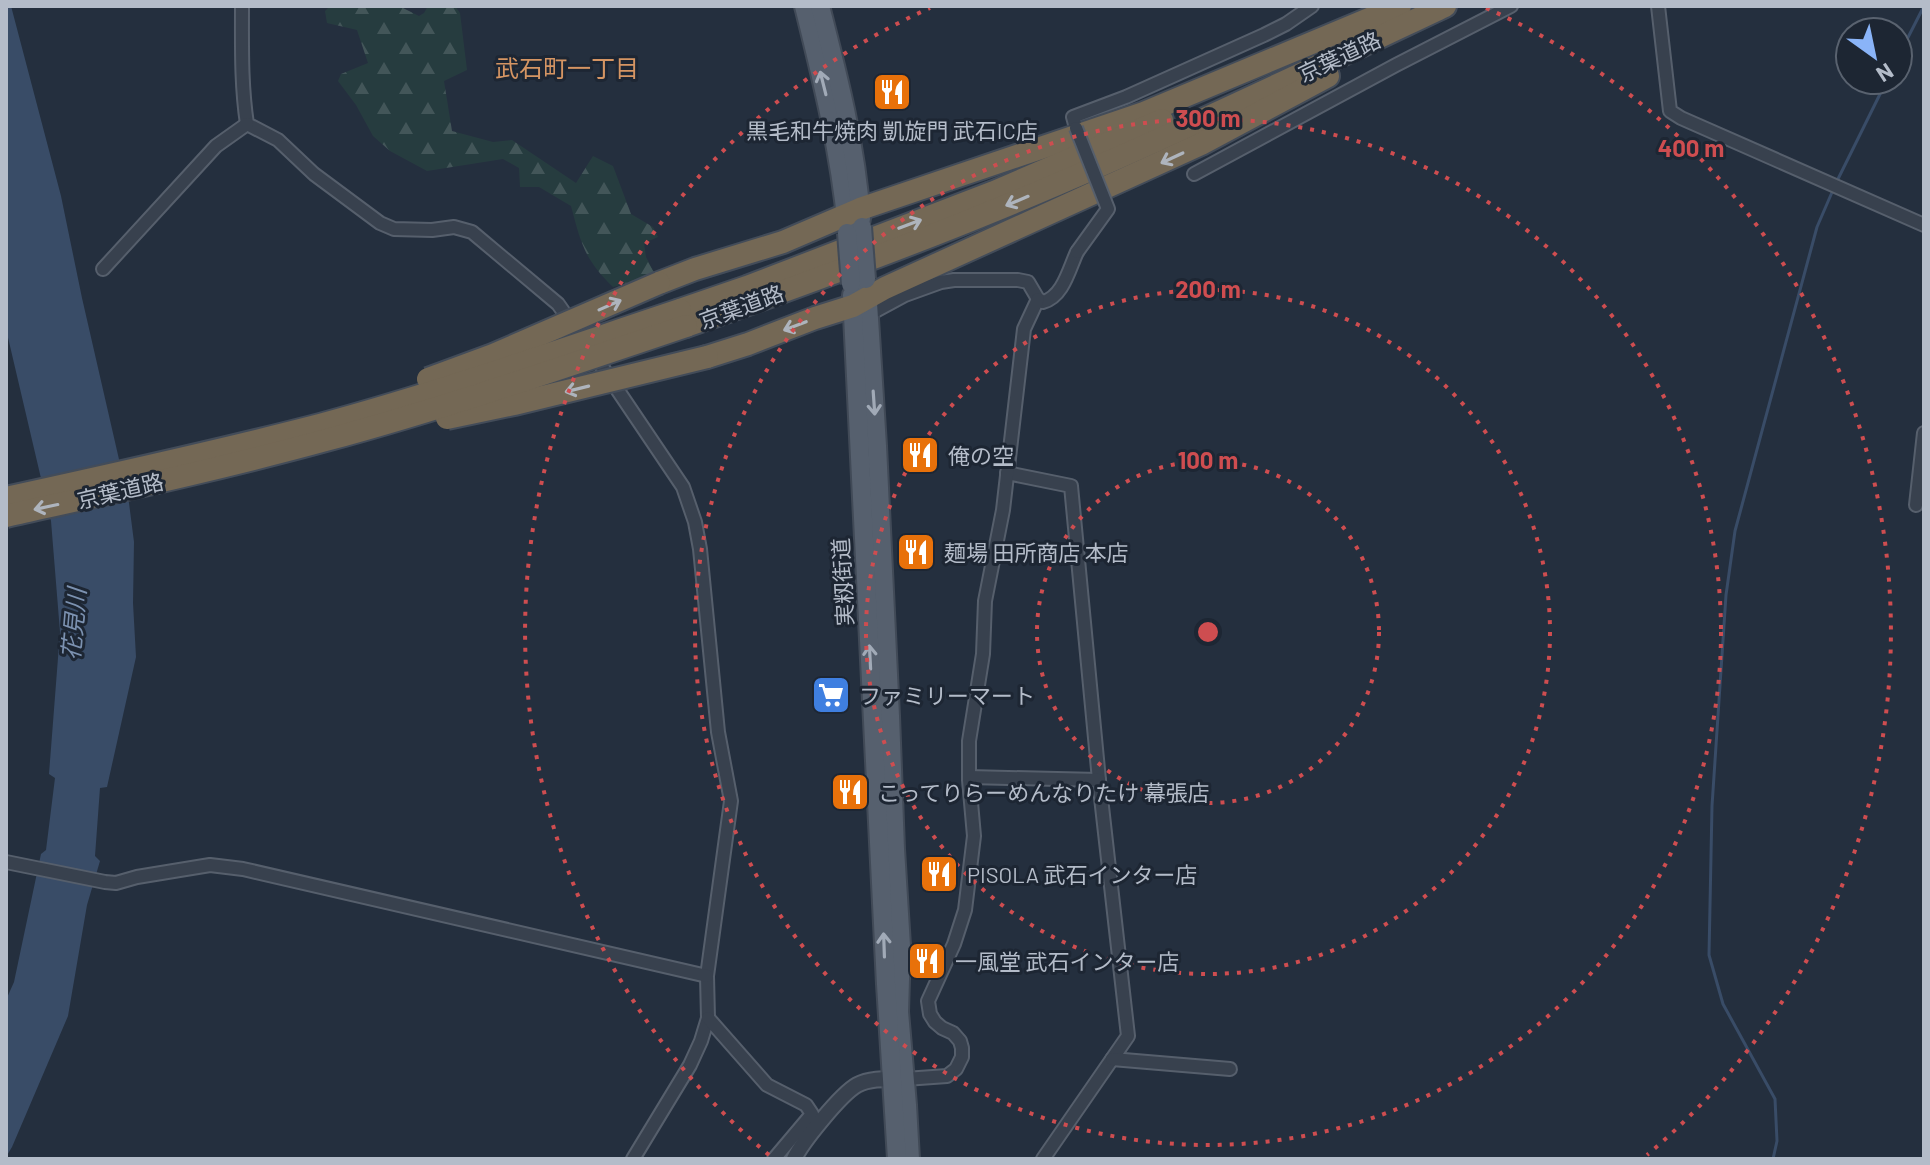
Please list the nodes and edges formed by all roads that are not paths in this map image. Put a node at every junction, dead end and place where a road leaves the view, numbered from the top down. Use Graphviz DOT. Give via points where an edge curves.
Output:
graph roads {
  1 [pos="242,6"];
  2 [pos="804,6"];
  3 [pos="820,6"];
  4 [pos="1312,6"];
  5 [pos="1402,6"];
  6 [pos="1446,6"];
  7 [pos="1511,6"];
  8 [pos="1658,6"];
  9 [pos="247,124"];
  10 [pos="1194,174"];
  11 [pos="854,221"];
  12 [pos="1924,225"];
  13 [pos="103,269"];
  14 [pos="861,296"];
  15 [pos="1038,299"];
  16 [pos="683,318"];
  17 [pos="1924,433"];
  18 [pos="197,464"];
  19 [pos="1007,473"];
  20 [pos="6,498"];
  21 [pos="1916,505"];
  22 [pos="6,516"];
  23 [pos="969,777"];
  24 [pos="1099,780"];
  25 [pos="6,862"];
  26 [pos="707,976"];
  27 [pos="708,1018"];
  28 [pos="1112,1059"];
  29 [pos="1230,1069"];
  30 [pos="898,1079"];
  31 [pos="633,1159"];
  32 [pos="774,1159"];
  33 [pos="794,1159"];
  34 [pos="897,1159"];
  35 [pos="910,1159"];
  36 [pos="1043,1159"];
  1 -- 9 [label="street"];
  11 -- 2 [label="main road, 実籾街道, one-way"];
  3 -- 11 [label="main road, 実籾街道" via="850,134"];
  4 -- 15 [label="street, bridge" via="1264,35 1073,117 1108,209 1054,297"];
  5 -- 11 [label="highway" via="1144,113"];
  16 -- 5 [label="highway, 京葉道路, one-way" via="747,287 1137,132"];
  6 -- 14 [label="highway, one-way" via="1201,144"];
  6 -- 16 [label="highway, 京葉道路, one-way" via="997,209 771,296"];
  7 -- 10 [label="street"];
  8 -- 12 [label="street" via="1670,111"];
  9 -- 13 [label="street" via="216,146"];
  9 -- 26 [label="street" via="278,140 380,223 394,229 454,227 488,243 558,304 683,487 700,549 718,732 731,801"];
  11 -- 14 [label="main road, 実籾街道, bridge"];
  18 -- 11 [label="highway, one-way, bridge" via="522,343 695,269"];
  14 -- 15 [label="street" via="915,291 954,280 1018,280 1028,282"];
  14 -- 18 [label="highway, one-way, bridge" via="707,357 310,450"];
  14 -- 30 [label="main road, 実籾街道" via="886,984"];
  15 -- 19 [label="street" via="1024,329"];
  16 -- 18 [label="highway, 京葉道路, bridge"];
  17 -- 21 [label="street"];
  18 -- 20 [label="highway, 京葉道路, bridge"];
  18 -- 22 [label="highway, 京葉道路, one-way, bridge"];
  19 -- 23 [label="street" via="985,601"];
  19 -- 24 [label="street" via="1071,486"];
  23 -- 24 [label="street"];
  23 -- 30 [label="street" via="974,836 965,910 928,1000 935,1022 960,1041 962,1057 947,1076"];
  24 -- 28 [label="street" via="1128,1036"];
  25 -- 26 [label="street" via="116,883 210,865 243,869"];
  26 -- 27 [label="street"];
  27 -- 31 [label="street" via="690,1065"];
  27 -- 32 [label="street" via="767,1085 806,1105 812,1114"];
  28 -- 29 [label="street"];
  28 -- 36 [label="street"];
  30 -- 33 [label="street" via="870,1080 854,1087"];
  30 -- 34 [label="main road, 実籾街道"];
  30 -- 35 [label="main road, 実籾街道"];
}
